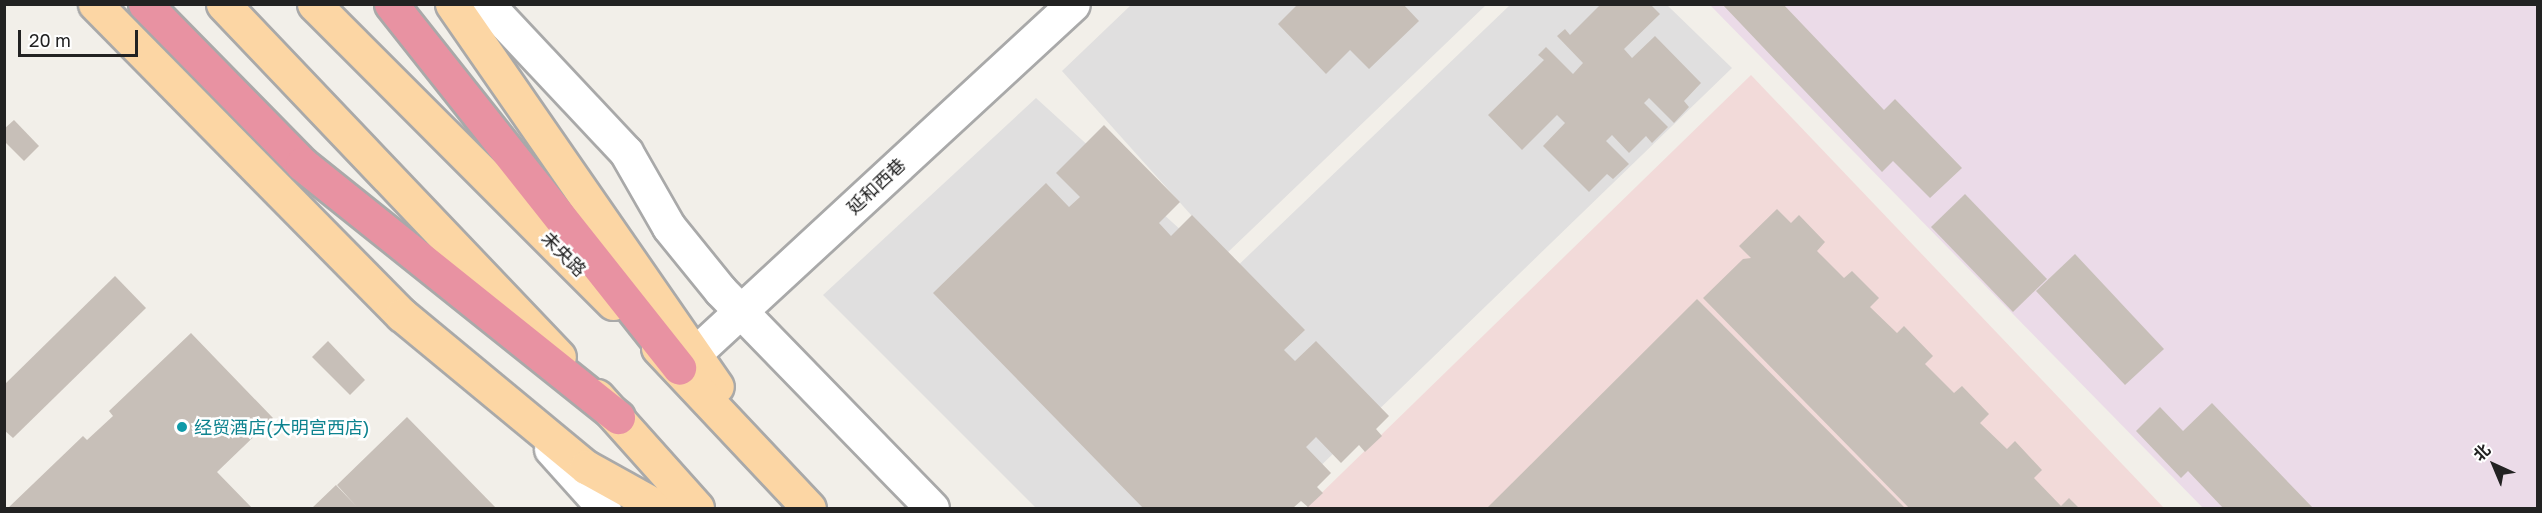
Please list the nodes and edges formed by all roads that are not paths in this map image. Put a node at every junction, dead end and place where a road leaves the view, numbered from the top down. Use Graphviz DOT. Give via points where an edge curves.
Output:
graph roads {
  1 [pos="95,4"];
  2 [pos="145,4"];
  3 [pos="223,4"];
  4 [pos="314,4"];
  5 [pos="452,4"];
  6 [pos="487,4"];
  7 [pos="1073,4"];
  8 [pos="397,11"];
  9 [pos="741,311"];
  10 [pos="687,361"];
  11 [pos="512,406"];
  12 [pos="618,417"];
  13 [pos="604,508"];
  14 [pos="660,508"];
  15 [pos="697,508"];
  16 [pos="809,508"];
  17 [pos="932,508"];
  1 -- 11 [label="main road" via="402,315"];
  2 -- 12 [label="highway" via="302,164"];
  3 -- 12 [label="main road"];
  4 -- 10 [label="main road, 未央路"];
  5 -- 10 [label="main road"];
  6 -- 9 [label="street" via="626,152 669,227"];
  7 -- 9 [label="street, 延和西巷"];
  8 -- 10 [label="highway"];
  9 -- 10 [label="street, 延和西巷"];
  9 -- 17 [label="street"];
  10 -- 16 [label="main road, 未央路" via="783,482"];
  11 -- 13 [label="street"];
  11 -- 14 [label="main road" via="586,466"];
  12 -- 15 [label="main road"];
}
